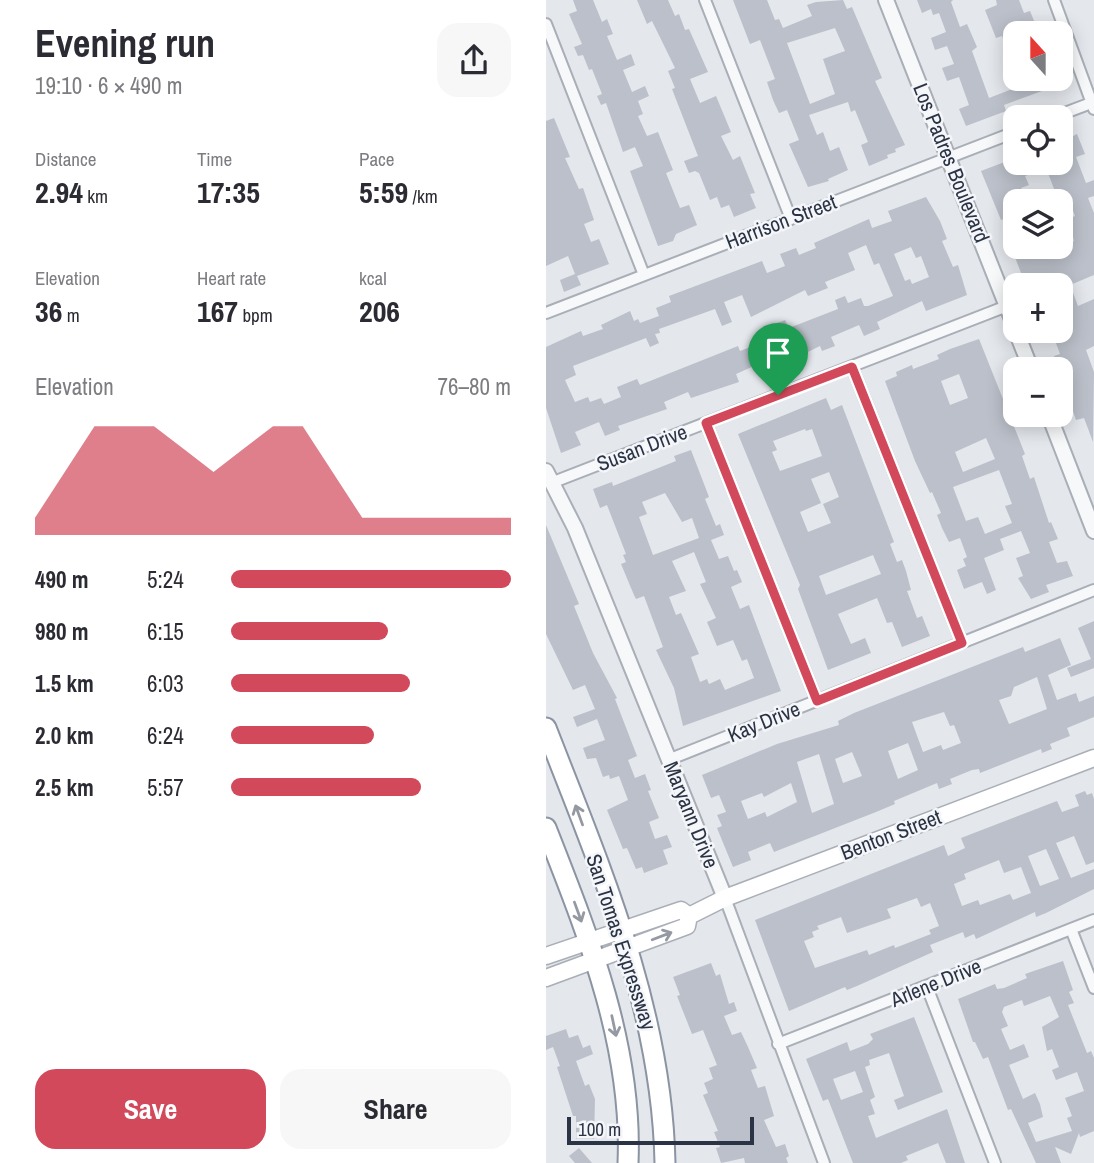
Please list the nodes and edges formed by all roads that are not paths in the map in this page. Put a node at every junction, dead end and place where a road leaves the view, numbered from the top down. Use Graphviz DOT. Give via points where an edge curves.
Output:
graph roads {
  1 [pos="705,0"];
  2 [pos="886,0"];
  3 [pos="1054,0"];
  4 [pos="546,24"];
  5 [pos="1093,104"];
  6 [pos="1073,111"];
  7 [pos="1003,137"];
  8 [pos="949,158"];
  9 [pos="791,219"];
  10 [pos="644,275"];
  11 [pos="1003,296"];
  12 [pos="1003,308"];
  13 [pos="546,313"];
  14 [pos="852,367"];
  15 [pos="706,423"];
  16 [pos="1054,427"];
  17 [pos="548,477"];
  18 [pos="1094,531"];
  19 [pos="1094,590"];
  20 [pos="962,643"];
  21 [pos="817,701"];
  22 [pos="546,728"];
  23 [pos="1094,758"];
  24 [pos="668,760"];
  25 [pos="546,828"];
  26 [pos="725,898"];
  27 [pos="689,916"];
  28 [pos="1094,920"];
  29 [pos="621,929"];
  30 [pos="1071,929"];
  31 [pos="588,940"];
  32 [pos="628,948"];
  33 [pos="546,956"];
  34 [pos="595,960"];
  35 [pos="546,978"];
  36 [pos="927,987"];
  37 [pos="1094,988"];
  38 [pos="778,1044"];
  39 [pos="628,1163"];
  40 [pos="665,1163"];
  41 [pos="824,1163"];
  42 [pos="995,1163"];
  1 -- 9 [label="street"];
  2 -- 8 [label="street, Los Padres Boulevard"];
  3 -- 5 [label="street"];
  4 -- 10 [label="street"];
  5 -- 6 [label="street"];
  7 -- 8 [label="street, Harrison Street"];
  8 -- 9 [label="street, Harrison Street"];
  8 -- 11 [label="street, Los Padres Boulevard"];
  9 -- 10 [label="street, Harrison Street"];
  10 -- 13 [label="street, Harrison Street"];
  12 -- 14 [label="street, Susan Drive"];
  14 -- 15 [label="street, Susan Drive"];
  14 -- 20 [label="street"];
  15 -- 17 [label="street, Susan Drive"];
  15 -- 21 [label="street"];
  16 -- 18 [label="street"];
  17 -- 24 [label="street, Maryann Drive" via="575,528"];
  19 -- 20 [label="street, Kay Drive"];
  20 -- 21 [label="street, Kay Drive"];
  21 -- 24 [label="street, Kay Drive"];
  29 -- 22 [label="highway, San Tomas Expressway, one-way"];
  23 -- 26 [label="main road, Benton Street"];
  24 -- 26 [label="street, Maryann Drive"];
  25 -- 31 [label="highway, San Tomas Expressway, one-way"];
  26 -- 27 [label="main road, Benton Street"];
  26 -- 38 [label="street, Maryann Drive"];
  27 -- 29 [label="main road, Benton Street" via="681,910"];
  32 -- 27 [label="main road, Benton Street, one-way" via="687,926"];
  28 -- 30 [label="street, Arlene Drive"];
  29 -- 31 [label="main road, Benton Street"];
  29 -- 32 [label="highway, San Tomas Expressway"];
  30 -- 36 [label="street, Arlene Drive"];
  30 -- 37 [label="street"];
  31 -- 33 [label="main road, Benton Street"];
  31 -- 34 [label="highway, San Tomas Expressway"];
  32 -- 34 [label="main road, Benton Street"];
  32 -- 40 [label="highway, San Tomas Expressway" via="659,1075"];
  34 -- 35 [label="main road, Benton Street"];
  34 -- 39 [label="highway, San Tomas Expressway, one-way" via="624,1078"];
  36 -- 38 [label="street, Arlene Drive"];
  36 -- 42 [label="street"];
  38 -- 41 [label="street, Maryann Drive"];
}
